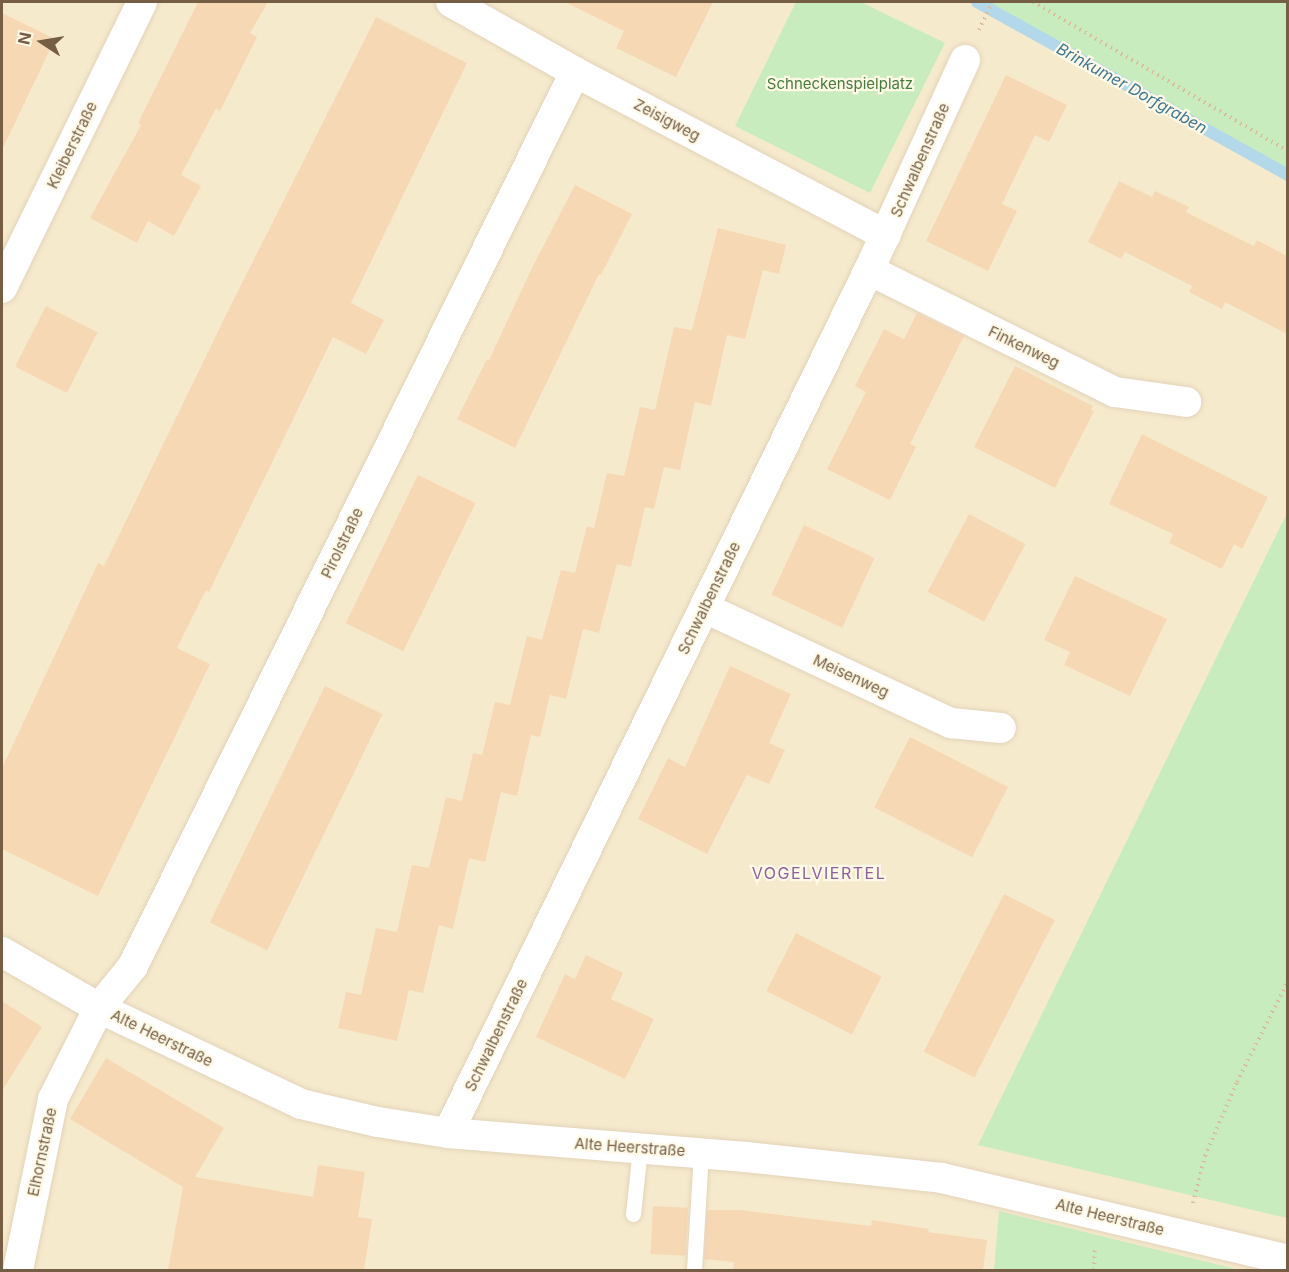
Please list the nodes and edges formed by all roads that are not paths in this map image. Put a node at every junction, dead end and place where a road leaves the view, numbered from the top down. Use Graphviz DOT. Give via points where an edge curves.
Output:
graph roads {
  1 [pos="142,2"];
  2 [pos="451,2"];
  3 [pos="965,60"];
  4 [pos="575,72"];
  5 [pos="886,234"];
  6 [pos="869,270"];
  7 [pos="2,288"];
  8 [pos="1185,402"];
  9 [pos="705,608"];
  10 [pos="1001,728"];
  11 [pos="2,952"];
  12 [pos="99,1008"];
  13 [pos="448,1133"];
  14 [pos="640,1148"];
  15 [pos="701,1153"];
  16 [pos="633,1214"];
  17 [pos="1287,1260"];
  18 [pos="18,1270"];
  19 [pos="694,1270"];
  1 -- 7 [label="street, Kleiberstraße"];
  2 -- 4 [label="street, Zeisigweg"];
  3 -- 5 [label="street, Schwalbenstraße"];
  4 -- 5 [label="street, Zeisigweg"];
  4 -- 12 [label="street, Pirolstraße" via="133,966"];
  5 -- 6 [label="street, Schwalbenstraße"];
  6 -- 8 [label="street, Finkenweg" via="1115,392"];
  6 -- 9 [label="street, Schwalbenstraße"];
  9 -- 10 [label="street, Meisenweg" via="951,723"];
  9 -- 13 [label="street, Schwalbenstraße"];
  11 -- 12 [label="street, Alte Heerstraße"];
  12 -- 13 [label="street, Alte Heerstraße" via="301,1104"];
  12 -- 18 [label="street, Elhornstraße" via="53,1099"];
  13 -- 14 [label="street, Alte Heerstraße"];
  14 -- 15 [label="street, Alte Heerstraße"];
  14 -- 16 [label="lane"];
  15 -- 17 [label="street, Alte Heerstraße" via="962,1181"];
  15 -- 19 [label="lane"];
}
